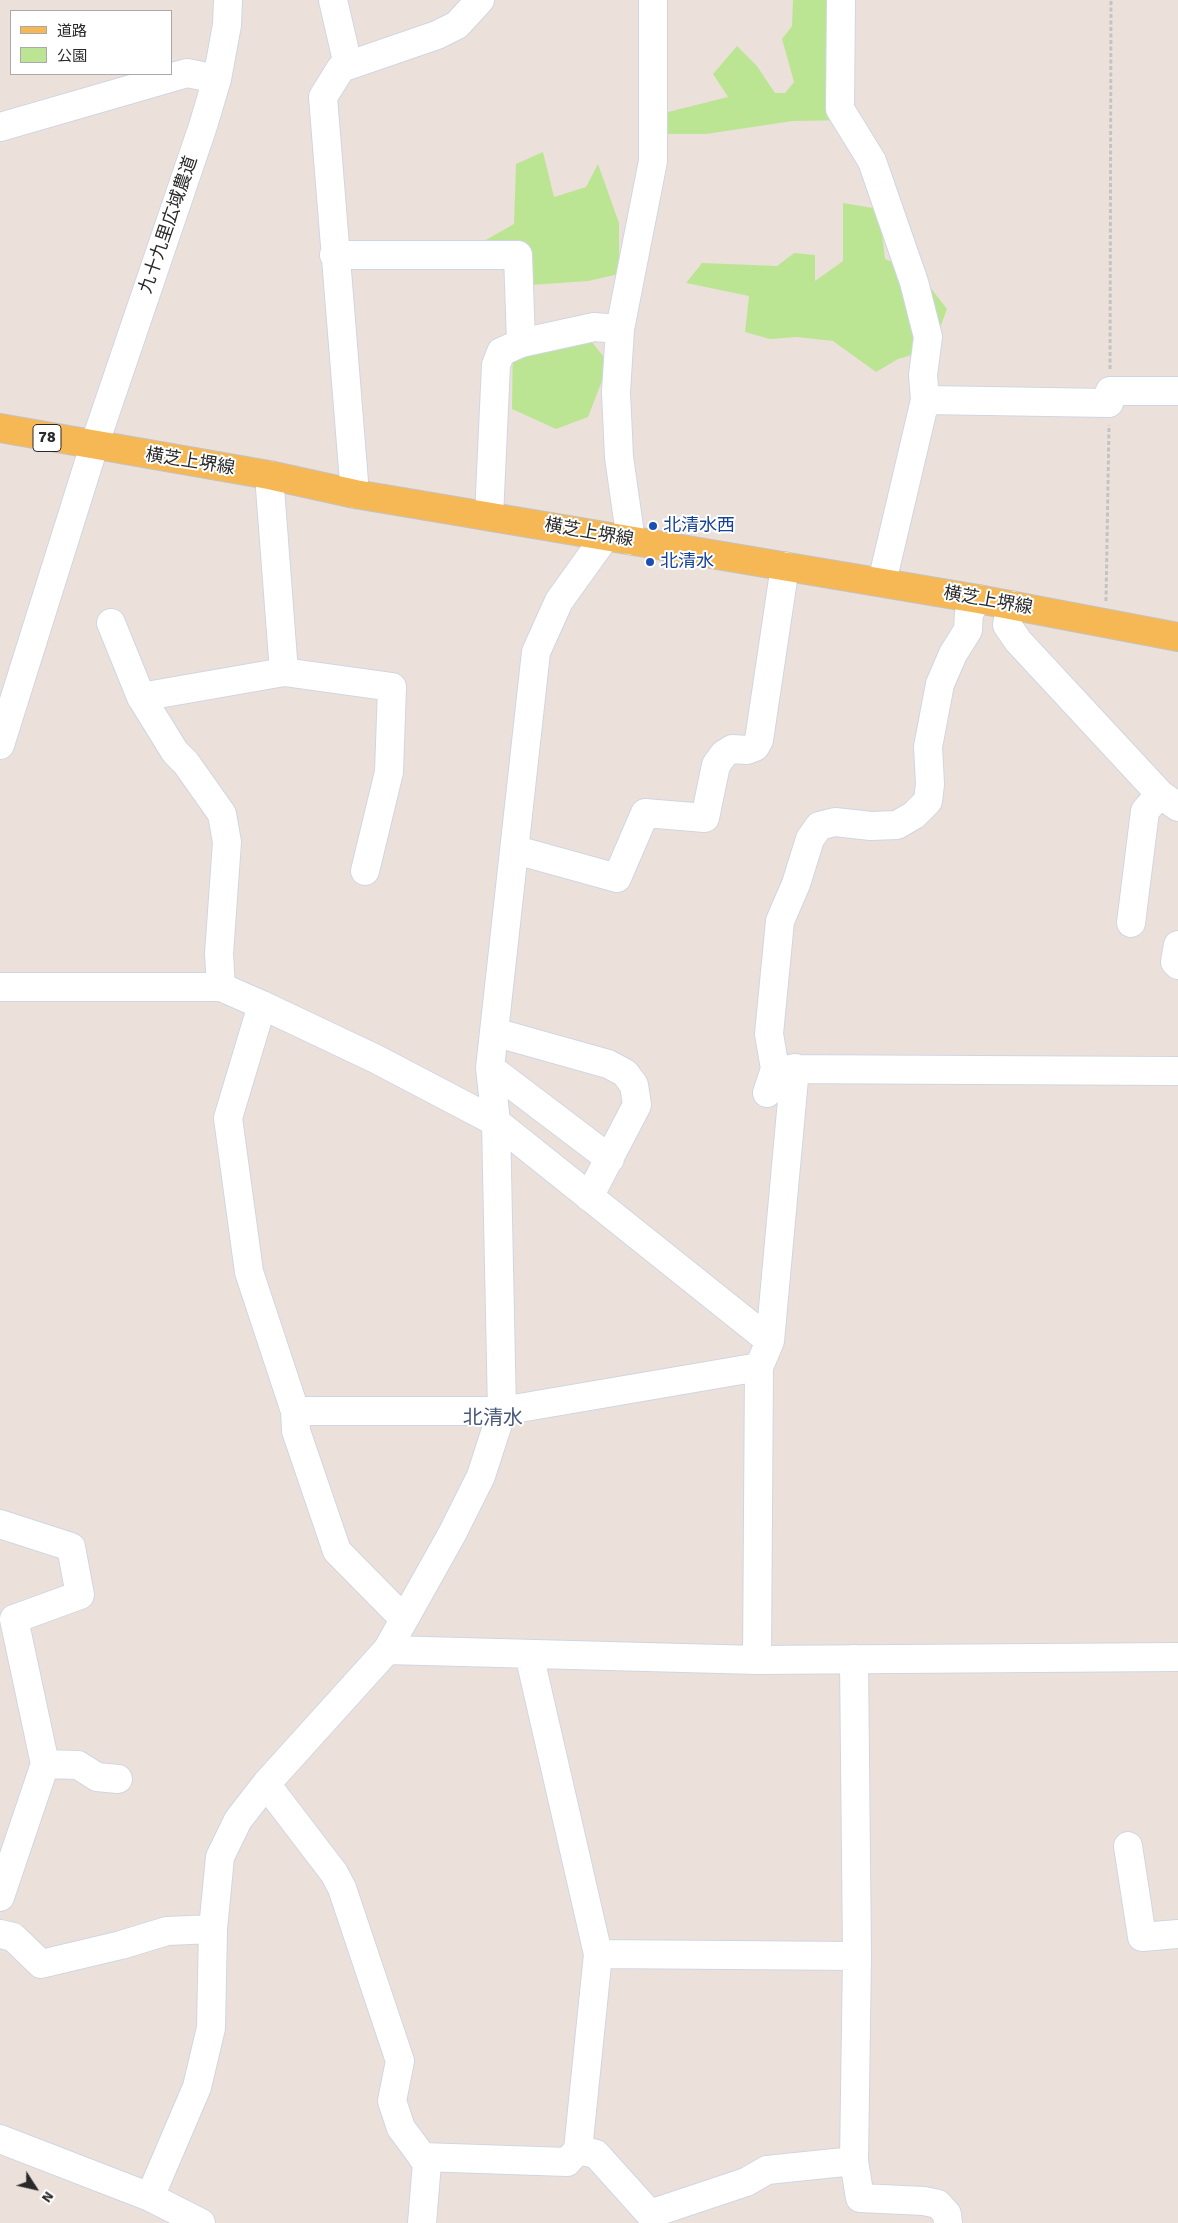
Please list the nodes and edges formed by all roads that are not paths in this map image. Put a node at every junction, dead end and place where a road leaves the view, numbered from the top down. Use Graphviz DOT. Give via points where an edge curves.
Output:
graph roads {
  1 [pos="228,0"];
  2 [pos="333,0"];
  3 [pos="480,0"];
  4 [pos="653,0"];
  5 [pos="841,0"];
  6 [pos="348,66"];
  7 [pos="217,79"];
  8 [pos="0,127"];
  9 [pos="334,255"];
  10 [pos="620,329"];
  11 [pos="521,344"];
  12 [pos="1178,391"];
  13 [pos="925,400"];
  14 [pos="0,428"];
  15 [pos="94,446"];
  16 [pos="269,476"];
  17 [pos="354,494"];
  18 [pos="489,516"];
  19 [pos="618,539"];
  20 [pos="785,566"];
  21 [pos="882,582"];
  22 [pos="978,599"];
  23 [pos="1011,605"];
  24 [pos="112,623"];
  25 [pos="1178,637"];
  26 [pos="284,672"];
  27 [pos="141,697"];
  28 [pos="0,745"];
  29 [pos="1169,801"];
  30 [pos="516,850"];
  31 [pos="365,871"];
  32 [pos="1131,924"];
  33 [pos="1178,945"];
  34 [pos="1178,965"];
  35 [pos="221,986"];
  36 [pos="0,987"];
  37 [pos="262,1005"];
  38 [pos="494,1032"];
  39 [pos="490,1068"];
  40 [pos="1178,1072"];
  41 [pos="779,1077"];
  42 [pos="496,1122"];
  43 [pos="610,1159"];
  44 [pos="589,1197"];
  45 [pos="770,1341"];
  46 [pos="759,1367"];
  47 [pos="502,1411"];
  48 [pos="295,1412"];
  49 [pos="0,1524"];
  50 [pos="404,1619"];
  51 [pos="387,1650"];
  52 [pos="529,1654"];
  53 [pos="1178,1657"];
  54 [pos="854,1659"];
  55 [pos="757,1660"];
  56 [pos="45,1764"];
  57 [pos="118,1779"];
  58 [pos="266,1784"];
  59 [pos="9,1840"];
  60 [pos="1128,1846"];
  61 [pos="0,1897"];
  62 [pos="213,1928"];
  63 [pos="0,1934"];
  64 [pos="1178,1934"];
  65 [pos="598,1954"];
  66 [pos="857,1956"];
  67 [pos="0,2139"];
  68 [pos="578,2150"];
  69 [pos="422,2157"];
  70 [pos="854,2161"];
  71 [pos="150,2197"];
  72 [pos="194,2221"];
  73 [pos="422,2223"];
  74 [pos="948,2223"];
  1 -- 7 [label="street, 九十九里広域農道"];
  2 -- 6 [label="street"];
  3 -- 6 [label="street" via="457,25"];
  4 -- 10 [label="street" via="653,161"];
  5 -- 13 [label="street" via="840,109 872,161 914,282 928,337 923,375"];
  6 -- 9 [label="street" via="341,68 323,97"];
  7 -- 8 [label="street" via="187,73"];
  7 -- 15 [label="street, 九十九里広域農道"];
  9 -- 11 [label="street" via="518,255"];
  9 -- 17 [label="street"];
  10 -- 11 [label="street" via="594,327"];
  10 -- 19 [label="street" via="616,392"];
  11 -- 18 [label="street" via="501,352 496,365"];
  12 -- 13 [label="street" via="1110,397"];
  13 -- 21 [label="street"];
  14 -- 15 [label="main road, 横芝上堺線 / 78"];
  15 -- 16 [label="main road, 横芝上堺線 / 78"];
  15 -- 28 [label="street, 九十九里広域農道"];
  16 -- 17 [label="main road, 横芝上堺線 / 78"];
  16 -- 26 [label="street"];
  17 -- 18 [label="main road, 横芝上堺線 / 78"];
  18 -- 19 [label="main road, 横芝上堺線 / 78"];
  19 -- 20 [label="main road, 横芝上堺線 / 78"];
  19 -- 30 [label="street" via="559,601 536,652"];
  20 -- 21 [label="main road, 横芝上堺線 / 78"];
  20 -- 30 [label="street" via="759,740 755,747 747,750 732,749 716,765 705,818 646,813 618,878"];
  21 -- 22 [label="main road, 横芝上堺線 / 78"];
  22 -- 23 [label="main road, 横芝上堺線 / 78"];
  22 -- 41 [label="street" via="969,613 968,630 940,684 928,748 928,801 897,825 835,822 819,826 810,839 780,921 769,1034"];
  23 -- 25 [label="main road, 横芝上堺線 / 78"];
  23 -- 29 [label="street" via="1009,629"];
  24 -- 27 [label="street"];
  26 -- 27 [label="street"];
  26 -- 31 [label="street" via="392,688 389,772"];
  27 -- 35 [label="street" via="175,752 222,814 227,842 219,954"];
  29 -- 32 [label="street" via="1144,811"];
  30 -- 38 [label="street" via="506,911"];
  33 -- 34 [label="street" via="1175,962"];
  35 -- 36 [label="street"];
  35 -- 37 [label="street"];
  37 -- 42 [label="street" via="376,1059"];
  37 -- 48 [label="street" via="228,1118 250,1272"];
  38 -- 39 [label="street"];
  38 -- 43 [label="street" via="608,1064 625,1072 634,1086 637,1105"];
  39 -- 42 [label="street"];
  39 -- 43 [label="street"];
  40 -- 41 [label="street"];
  41 -- 45 [label="street"];
  42 -- 44 [label="street"];
  42 -- 47 [label="street"];
  43 -- 44 [label="street"];
  44 -- 45 [label="street"];
  45 -- 46 [label="street"];
  46 -- 47 [label="street"];
  46 -- 55 [label="street"];
  47 -- 48 [label="street"];
  47 -- 50 [label="street" via="481,1476"];
  48 -- 50 [label="street" via="296,1431 337,1551"];
  49 -- 56 [label="street" via="71,1547 80,1595 14,1619"];
  50 -- 51 [label="street"];
  51 -- 52 [label="street"];
  51 -- 58 [label="street"];
  52 -- 55 [label="street"];
  52 -- 65 [label="street"];
  53 -- 54 [label="street"];
  54 -- 55 [label="street"];
  54 -- 66 [label="street"];
  56 -- 57 [label="street" via="78,1765 97,1777"];
  56 -- 59 [label="street"];
  58 -- 62 [label="street" via="238,1820 220,1856"];
  58 -- 69 [label="street" via="342,1888 400,2061 392,2101 401,2128"];
  59 -- 61 [label="street"];
  60 -- 64 [label="street" via="1142,1937"];
  62 -- 63 [label="street" via="167,1930 121,1946 41,1964 13,1937"];
  62 -- 71 [label="street" via="211,2028 197,2087"];
  65 -- 66 [label="street"];
  65 -- 68 [label="street"];
  66 -- 70 [label="street"];
  67 -- 71 [label="street"];
  68 -- 69 [label="street" via="568,2162"];
  68 -- 70 [label="street" via="596,2154 650,2214 746,2182 767,2170"];
  69 -- 73 [label="street" via="427,2163"];
  70 -- 74 [label="street" via="860,2198 938,2204 948,2214"];
  71 -- 72 [label="street"];
}
